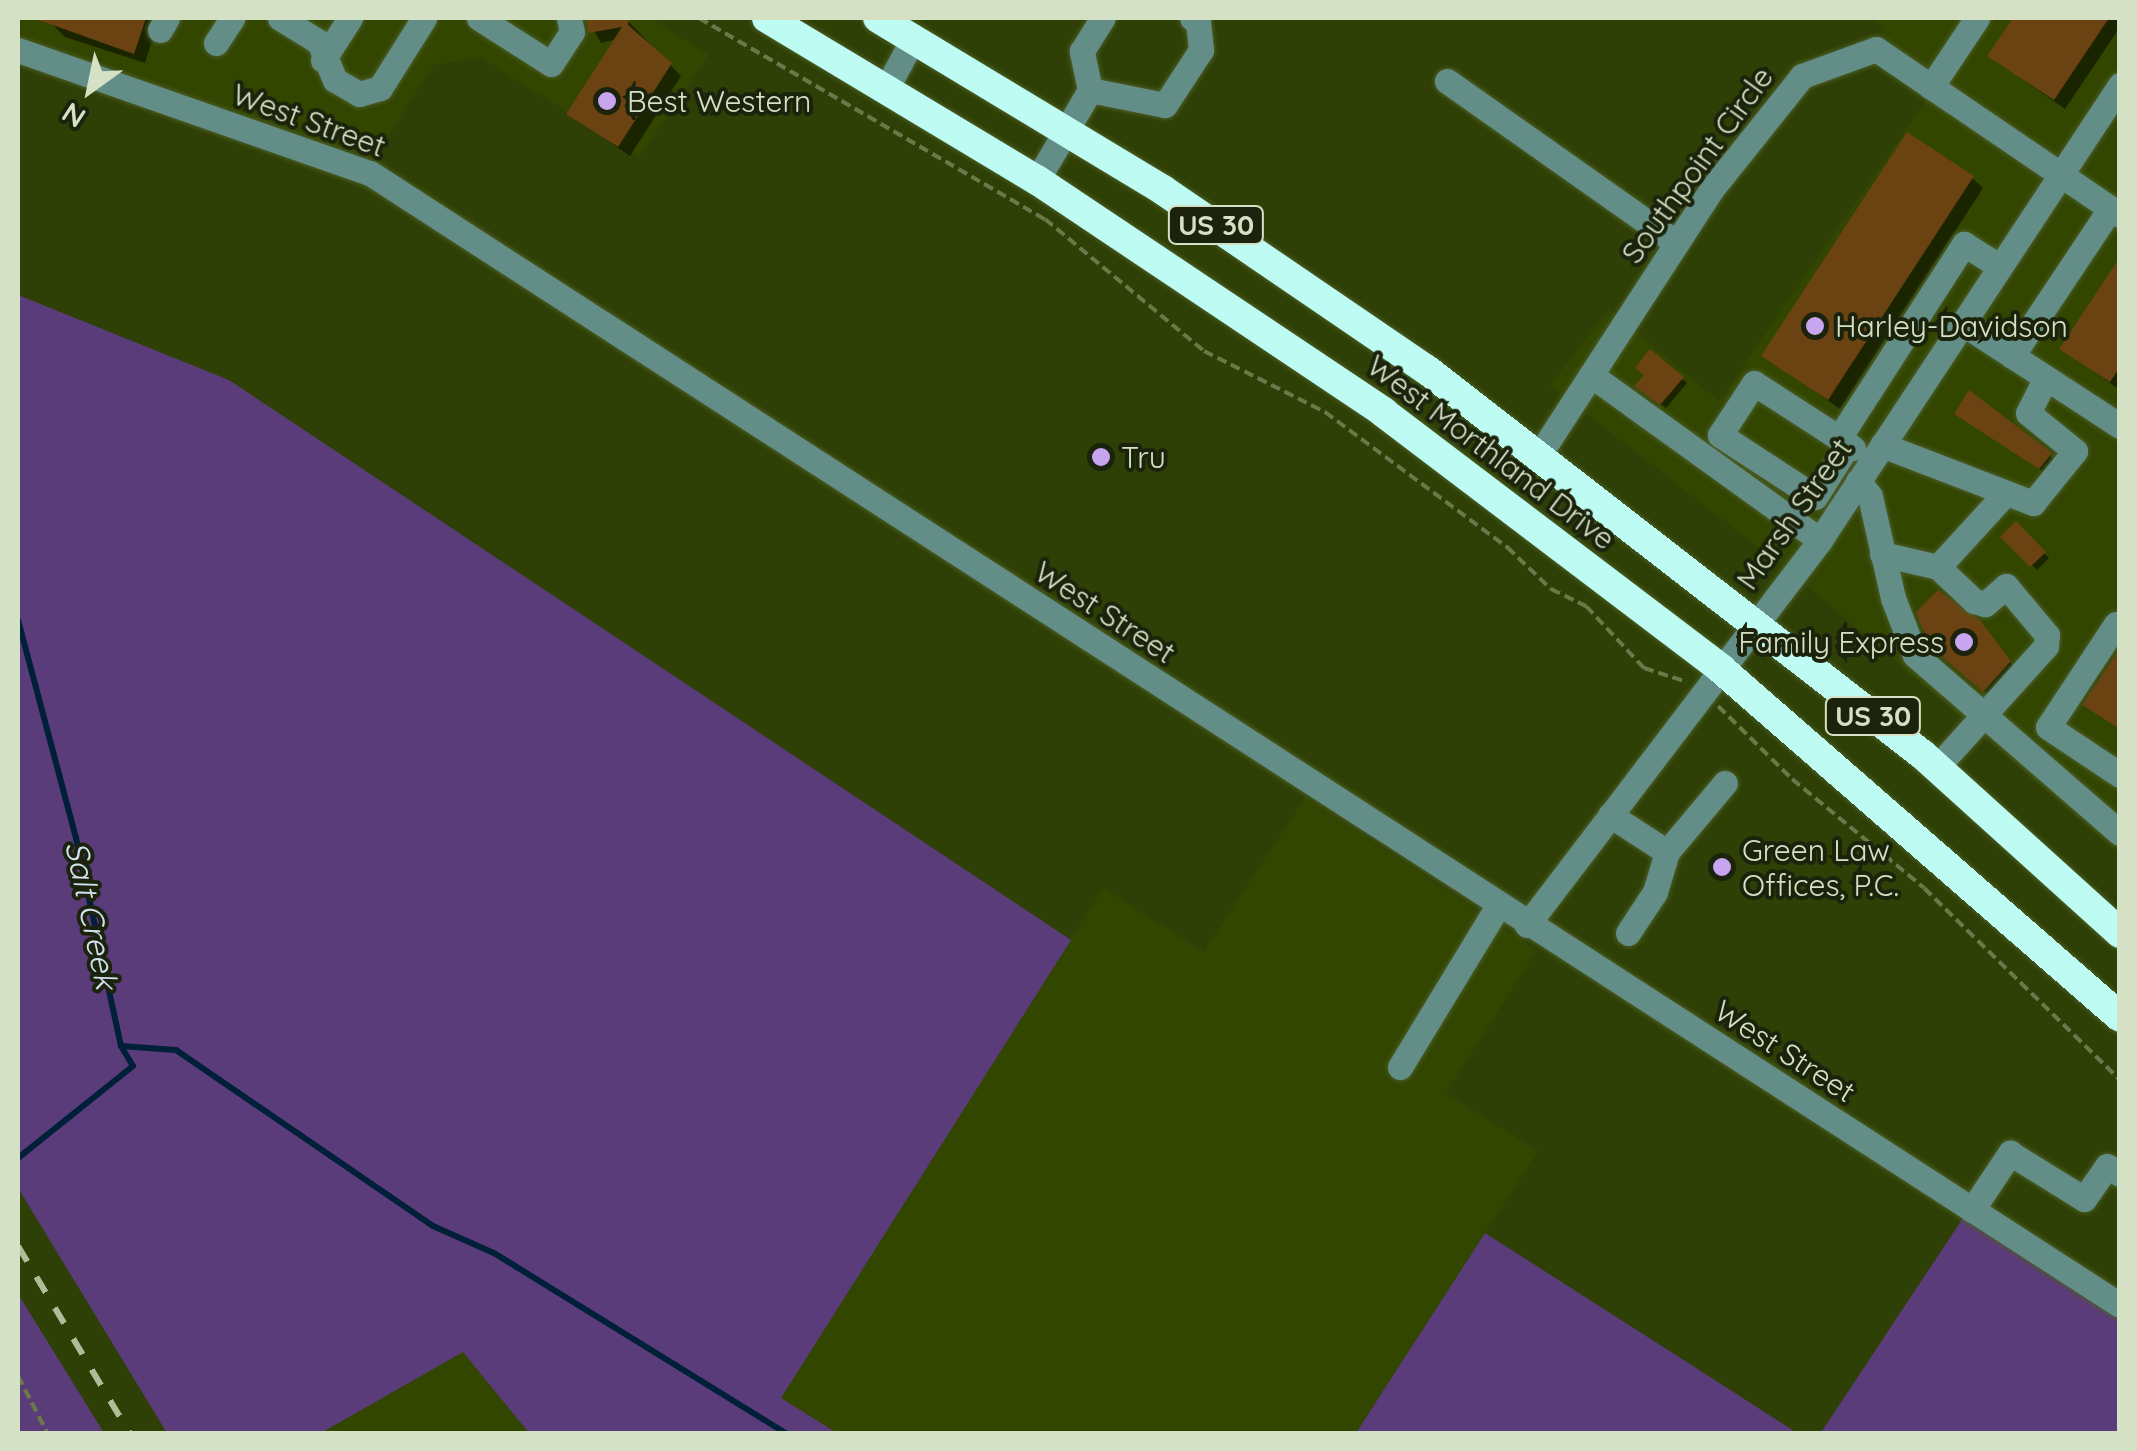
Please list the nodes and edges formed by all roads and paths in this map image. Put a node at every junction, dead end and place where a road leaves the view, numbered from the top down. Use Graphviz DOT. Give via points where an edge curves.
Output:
graph roads {
  1 [pos="232,18"];
  2 [pos="280,18"];
  3 [pos="350,18"];
  4 [pos="424,18"];
  5 [pos="479,18"];
  6 [pos="569,18"];
  7 [pos="699,18"];
  8 [pos="767,18"];
  9 [pos="878,18"];
  10 [pos="1103,18"];
  11 [pos="1192,18"];
  12 [pos="1976,18"];
  13 [pos="913,38"];
  14 [pos="216,43"];
  15 [pos="18,50"];
  16 [pos="322,60"];
  17 [pos="1446,82"];
  18 [pos="2120,85"];
  19 [pos="1930,86"];
  20 [pos="886,89"];
  21 [pos="1090,90"];
  22 [pos="1065,130"];
  23 [pos="2058,174"];
  24 [pos="1037,180"];
  25 [pos="2115,212"];
  26 [pos="1677,243"];
  27 [pos="1999,266"];
  28 [pos="1962,323"];
  29 [pos="1906,333"];
  30 [pos="1940,356"];
  31 [pos="2012,356"];
  32 [pos="1591,375"];
  33 [pos="2046,378"];
  34 [pos="2120,426"];
  35 [pos="1844,442"];
  36 [pos="1539,455"];
  37 [pos="1871,462"];
  38 [pos="2005,494"];
  39 [pos="1820,540"];
  40 [pos="1882,554"];
  41 [pos="1938,567"];
  42 [pos="1756,624"];
  43 [pos="2116,624"];
  44 [pos="1712,682"];
  45 [pos="1983,714"];
  46 [pos="1937,768"];
  47 [pos="2120,775"];
  48 [pos="1726,782"];
  49 [pos="1610,815"];
  50 [pos="2116,821"];
  51 [pos="1668,852"];
  52 [pos="1498,906"];
  53 [pos="1527,925"];
  54 [pos="1628,933"];
  55 [pos="2120,934"];
  56 [pos="2120,1017"];
  57 [pos="1400,1067"];
  58 [pos="2120,1080"];
  59 [pos="2120,1174"];
  60 [pos="1972,1210"];
  61 [pos="2120,1305"];
  62 [pos="18,1376"];
  63 [pos="48,1434"];
  1 -- 14 [label="street"];
  2 -- 16 [label="street" via="318,42"];
  3 -- 16 [label="street"];
  4 -- 16 [label="street" via="380,88 359,94 335,80"];
  5 -- 6 [label="street" via="551,64 572,32"];
  7 -- 44 [label="path" via="1044,219 1204,351 1325,412 1499,541 1551,589 1586,606 1644,668"];
  8 -- 20 [label="highway, West Morthland Drive / US 30"];
  9 -- 13 [label="highway, West Morthland Drive / US 30"];
  10 -- 21 [label="street" via="1082,51"];
  11 -- 21 [label="street" via="1201,50 1165,105"];
  12 -- 19 [label="street"];
  13 -- 20 [label="street"];
  13 -- 22 [label="highway, West Morthland Drive / US 30"];
  15 -- 52 [label="street, West Street" via="370,173"];
  17 -- 26 [label="street"];
  18 -- 23 [label="street, Marsh Street"];
  19 -- 23 [label="street, Southpoint Circle"];
  19 -- 26 [label="street, Southpoint Circle" via="1876,49 1802,76"];
  20 -- 24 [label="highway, West Morthland Drive / US 30"];
  21 -- 22 [label="street"];
  22 -- 24 [label="street"];
  22 -- 36 [label="highway, West Morthland Drive / US 30" via="1304,284"];
  23 -- 25 [label="street, Southpoint Circle"];
  23 -- 27 [label="street, Marsh Street"];
  24 -- 44 [label="highway, West Morthland Drive / US 30" via="1383,412"];
  25 -- 31 [label="street"];
  26 -- 32 [label="street, Southpoint Circle"];
  27 -- 28 [label="street, Marsh Street"];
  27 -- 29 [label="street" via="1964,244"];
  28 -- 30 [label="street, Marsh Street"];
  28 -- 31 [label="street"];
  29 -- 30 [label="street"];
  29 -- 35 [label="street"];
  30 -- 37 [label="street, Marsh Street"];
  31 -- 33 [label="street"];
  32 -- 36 [label="street, Southpoint Circle"];
  32 -- 39 [label="street"];
  33 -- 34 [label="street"];
  33 -- 38 [label="street" via="2028,413 2075,451 2042,498 2033,503"];
  35 -- 35 [label="street" via="1754,382 1720,435 1814,498"];
  35 -- 37 [label="street"];
  36 -- 42 [label="highway, West Morthland Drive / US 30"];
  37 -- 38 [label="street"];
  37 -- 39 [label="street, Marsh Street"];
  37 -- 40 [label="street" via="1870,496"];
  38 -- 41 [label="street"];
  39 -- 42 [label="street, Marsh Street"];
  40 -- 41 [label="street"];
  40 -- 45 [label="street" via="1914,656"];
  41 -- 45 [label="street" via="1974,601 1985,604 2006,586 2047,635 2046,646"];
  42 -- 44 [label="street, Marsh Street"];
  42 -- 46 [label="highway, West Morthland Drive / US 30"];
  43 -- 47 [label="street" via="2048,727"];
  44 -- 49 [label="street, Marsh Street"];
  44 -- 56 [label="highway, West Morthland Drive / US 30"];
  44 -- 58 [label="path" via="1792,779 1924,888"];
  45 -- 46 [label="street"];
  45 -- 50 [label="street"];
  46 -- 55 [label="highway, West Morthland Drive / US 30"];
  48 -- 51 [label="street"];
  49 -- 51 [label="street"];
  49 -- 53 [label="street, Marsh Street"];
  51 -- 54 [label="street" via="1655,892"];
  52 -- 53 [label="street, West Street"];
  52 -- 57 [label="street"];
  53 -- 60 [label="street, West Street"];
  59 -- 60 [label="street" via="2108,1166 2084,1199 2010,1152"];
  60 -- 61 [label="street, West Street"];
  62 -- 63 [label="path"];
}
